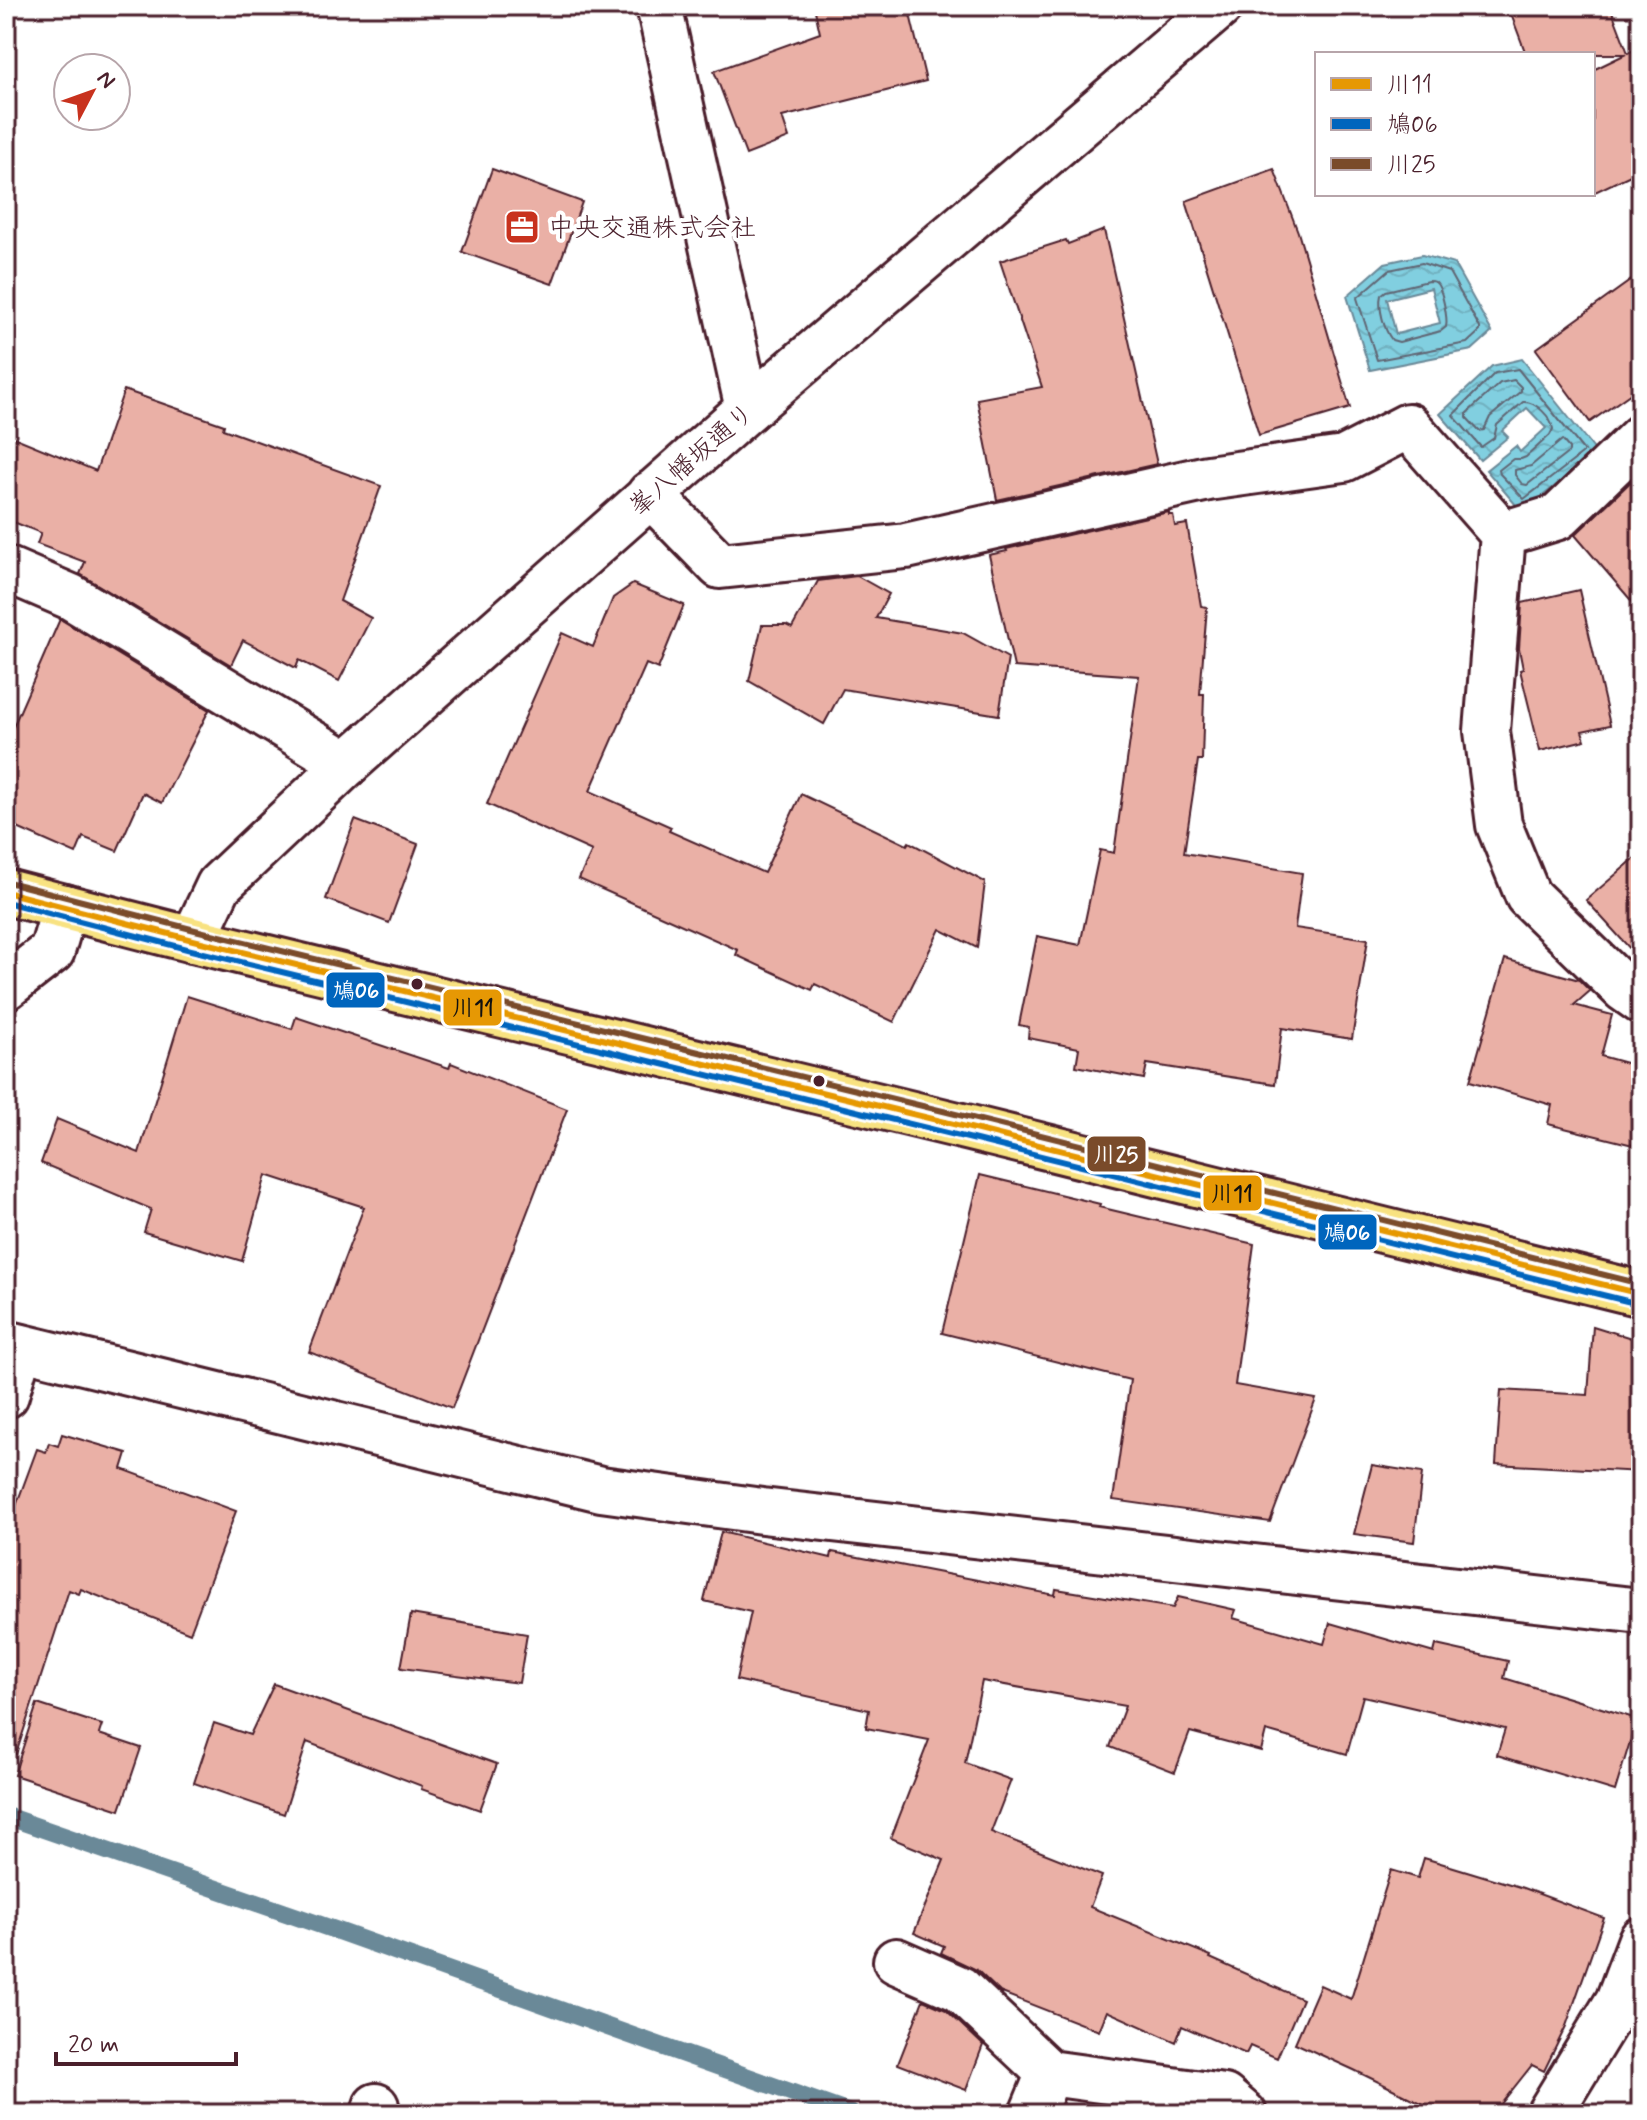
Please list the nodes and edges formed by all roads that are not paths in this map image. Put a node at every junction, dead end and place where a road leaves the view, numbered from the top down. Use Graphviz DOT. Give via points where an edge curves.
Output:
graph roads {
  1 [pos="659,6"];
  2 [pos="1220,6"];
  3 [pos="748,409"];
  4 [pos="1641,437"];
  5 [pos="650,494"];
  6 [pos="1503,534"];
  7 [pos="6,569"];
  8 [pos="347,764"];
  9 [pos="6,892"];
  10 [pos="65,907"];
  11 [pos="193,940"];
  12 [pos="6,987"];
  13 [pos="1641,1001"];
  14 [pos="1641,1294"];
  15 [pos="13,1345"];
  16 [pos="6,1395"];
  17 [pos="1641,1611"];
  18 [pos="1641,1940"];
  19 [pos="896,1961"];
  20 [pos="1632,1991"];
  21 [pos="1049,2073"];
  22 [pos="1032,2114"];
  23 [pos="1244,2114"];
  24 [pos="1549,2114"];
  1 -- 3 [label="street"];
  2 -- 3 [label="street, 峯八幡坂通り"];
  3 -- 5 [label="street, 峯八幡坂通り"];
  4 -- 6 [label="street" via="1558,517"];
  5 -- 6 [label="street" via="720,566 906,546 1208,478 1344,459 1408,426"];
  5 -- 8 [label="street, 峯八幡坂通り"];
  6 -- 13 [label="street" via="1487,731 1499,825 1528,896"];
  7 -- 8 [label="street" via="71,597"];
  8 -- 11 [label="street, 峯八幡坂通り" via="219,885"];
  9 -- 10 [label="main road"];
  10 -- 11 [label="main road"];
  10 -- 12 [label="street" via="52,951"];
  11 -- 14 [label="main road"];
  15 -- 16 [label="street"];
  15 -- 17 [label="street" via="601,1489"];
  18 -- 20 [label="street"];
  19 -- 21 [label="street" via="960,1989"];
  20 -- 24 [label="street" via="1618,2001"];
  21 -- 22 [label="street"];
  21 -- 23 [label="street" via="1224,2097"];
}
